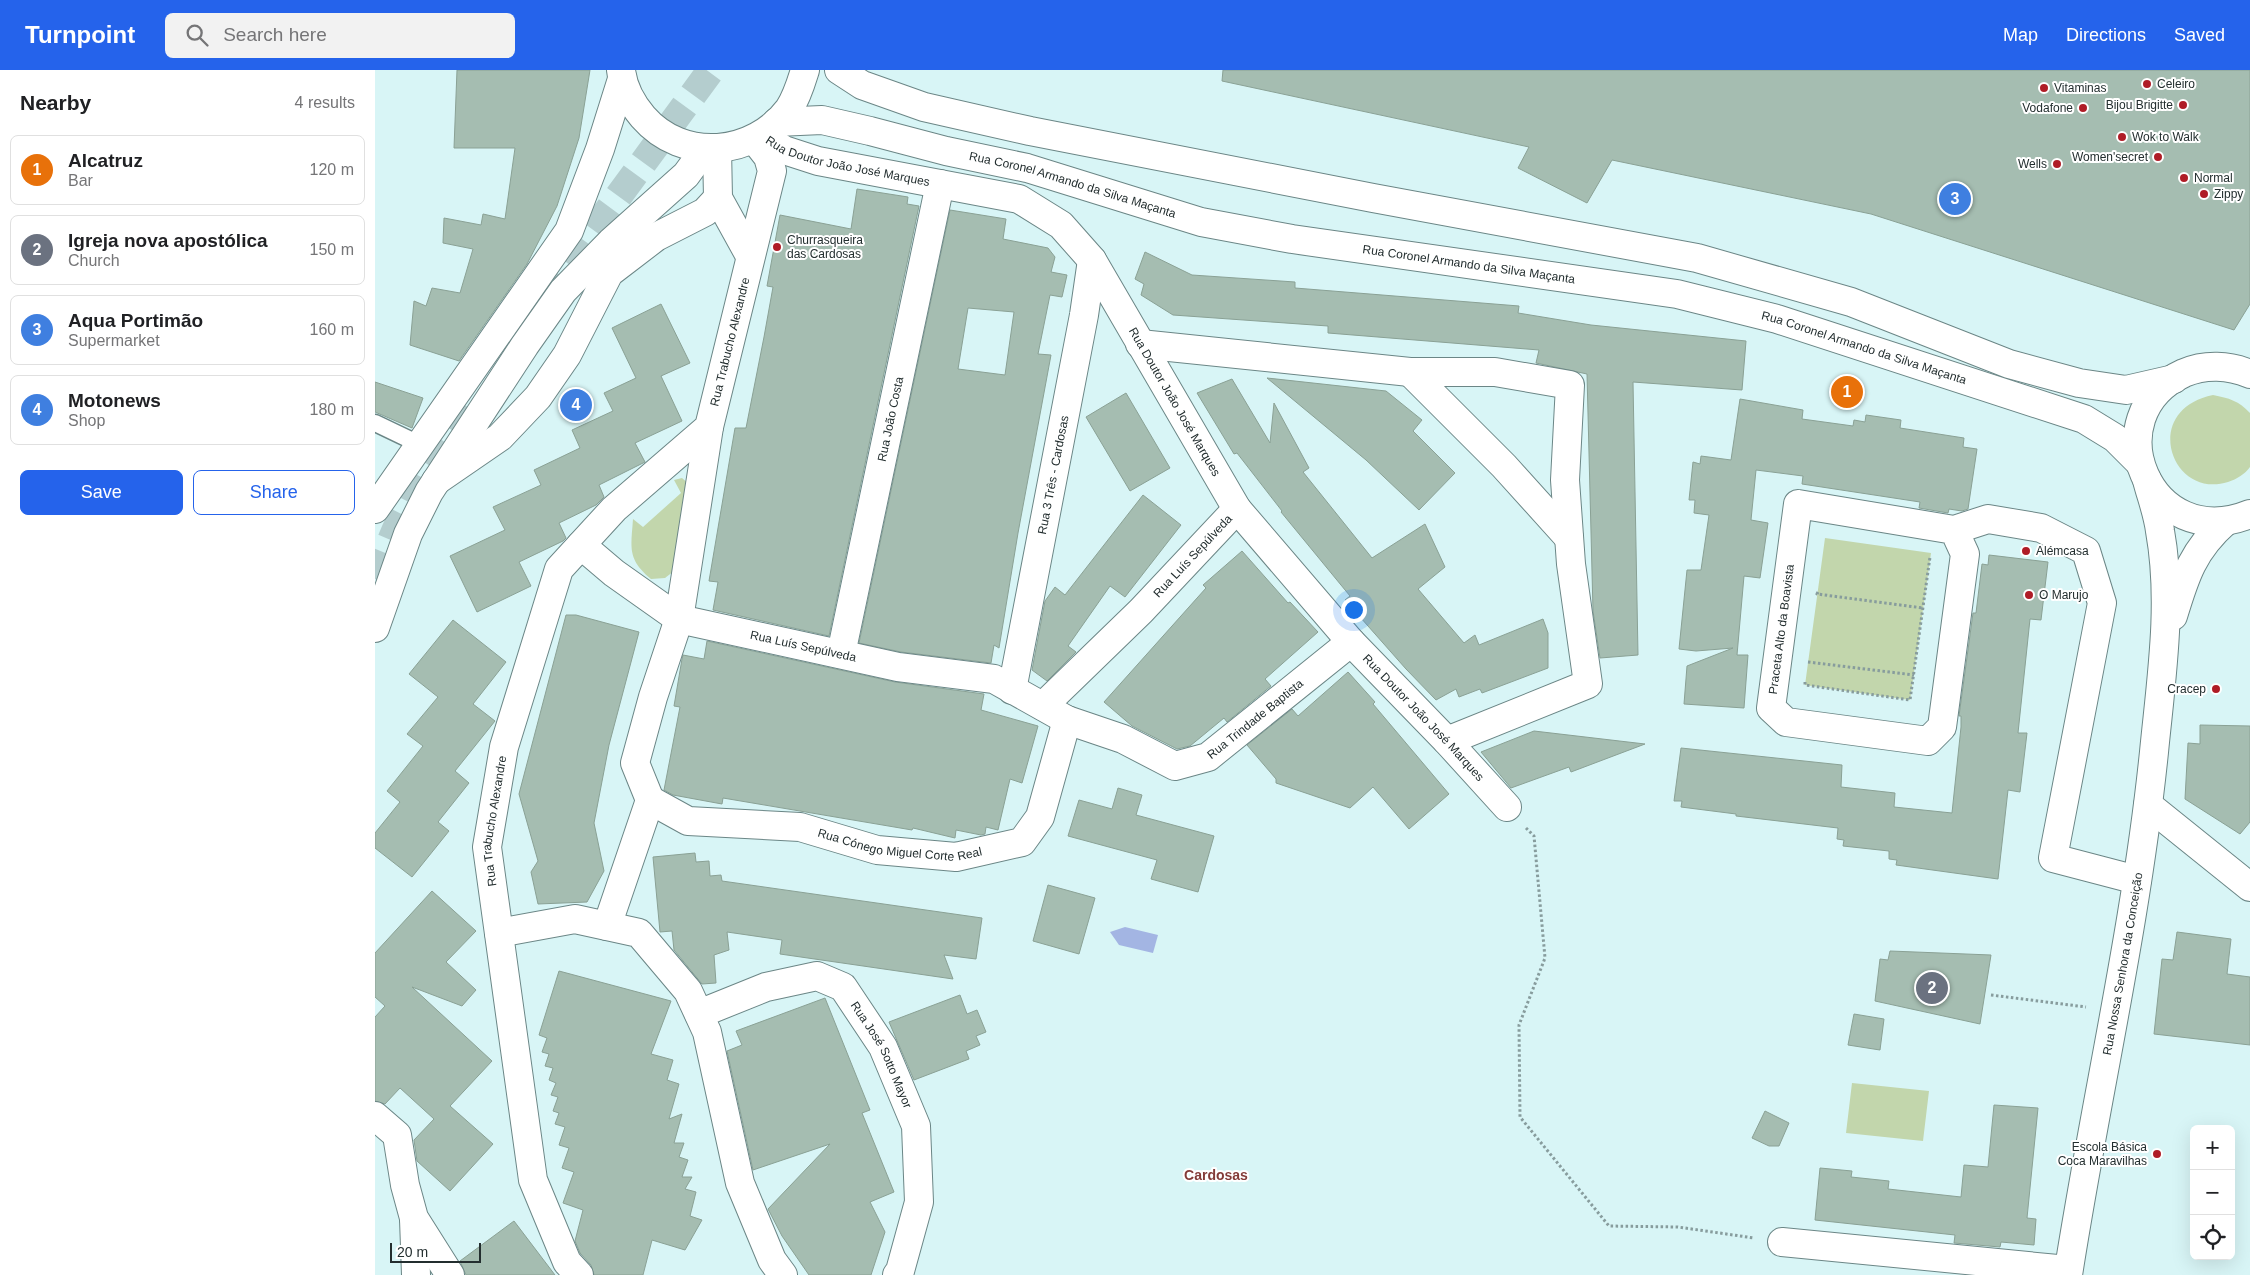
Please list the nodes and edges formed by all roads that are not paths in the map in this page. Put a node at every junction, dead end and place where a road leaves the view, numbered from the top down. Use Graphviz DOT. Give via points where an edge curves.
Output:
graph roads {
  1 [pos="805,70"];
  2 [pos="839,70"];
  3 [pos="621,74"];
  4 [pos="764,132"];
  5 [pos="711,148"];
  6 [pos="940,184"];
  7 [pos="718,198"];
  8 [pos="750,256"];
  9 [pos="1092,260"];
  10 [pos="1140,344"];
  11 [pos="1410,372"];
  12 [pos="2250,374"];
  13 [pos="2174,379"];
  14 [pos="375,422"];
  15 [pos="709,427"];
  16 [pos="421,445"];
  17 [pos="2143,472"];
  18 [pos="436,481"];
  19 [pos="375,509"];
  20 [pos="1237,509"];
  21 [pos="2238,518"];
  22 [pos="1954,530"];
  23 [pos="1569,538"];
  24 [pos="581,545"];
  25 [pos="679,619"];
  26 [pos="375,628"];
  27 [pos="1351,642"];
  28 [pos="2164,649"];
  29 [pos="841,654"];
  30 [pos="1012,690"];
  31 [pos="1043,706"];
  32 [pos="1067,720"];
  33 [pos="1447,741"];
  34 [pos="650,800"];
  35 [pos="2148,805"];
  36 [pos="1507,807"];
  37 [pos="2137,880"];
  38 [pos="2250,887"];
  39 [pos="607,926"];
  40 [pos="499,933"];
  41 [pos="699,1014"];
  42 [pos="375,1116"];
  43 [pos="414,1218"];
  44 [pos="1782,1242"];
  45 [pos="2068,1273"];
  46 [pos="416,1275"];
  47 [pos="450,1275"];
  48 [pos="579,1275"];
  49 [pos="783,1275"];
  50 [pos="897,1275"];
  1 -- 4 [label="street" via="790,107"];
  2 -- 13 [label="street" via="862,85 924,107 1029,131 1697,258 1851,302 2009,364 2079,383 2125,390"];
  3 -- 5 [label="street" via="633,105 652,127 677,142"];
  3 -- 16 [label="street" via="600,149 569,231"];
  4 -- 5 [label="street, Rua Coronel Armando da Silva Maçanta" via="741,144"];
  4 -- 6 [label="street, Rua Doutor João José Marques" via="784,150 817,161"];
  4 -- 8 [label="street, Rua Trabucho Alexandre" via="772,171"];
  4 -- 17 [label="street, Rua Coronel Armando da Silva Maçanta" via="822,120 1027,168 1210,223 1292,239 1677,294 1777,319 2084,419 2115,438"];
  5 -- 7 [label="street"];
  5 -- 18 [label="street" via="563,291"];
  6 -- 9 [label="street, Rua Doutor João José Marques" via="1019,199 1061,225"];
  6 -- 29 [label="street, Rua João Costa"];
  7 -- 8 [label="street"];
  7 -- 18 [label="street" via="705,212 656,237 609,273 567,355 537,397 500,437"];
  8 -- 15 [label="street, Rua Trabucho Alexandre"];
  9 -- 10 [label="street, Rua Doutor João José Marques"];
  9 -- 30 [label="street, Rua 3 Três - Cardosas"];
  10 -- 11 [label="street"];
  10 -- 20 [label="street, Rua Doutor João José Marques"];
  11 -- 23 [label="street" via="1504,466"];
  11 -- 23 [label="street" via="1495,372 1570,385 1565,480"];
  12 -- 13 [label="street" via="2223,367 2204,367"];
  13 -- 17 [label="street" via="2156,394 2143,418 2138,439"];
  14 -- 16 [label="lane"];
  15 -- 24 [label="street, Rua Trabucho Alexandre" via="614,509"];
  15 -- 25 [label="street, Rua Trabucho Alexandre"];
  16 -- 19 [label="street"];
  17 -- 21 [label="street, Rua Coronel Armando da Silva Maçanta" via="2157,496 2179,513 2205,521"];
  17 -- 28 [label="street" via="2160,530 2165,575"];
  18 -- 26 [label="street" via="408,534"];
  20 -- 27 [label="street, Rua Doutor João José Marques"];
  20 -- 31 [label="street, Rua Luís Sepúlveda" via="1141,611"];
  21 -- 28 [label="street" via="2209,536 2185,575"];
  22 -- 22 [label="street, Praceta Alto da Boavista" via="1798,504 1771,708 1786,722 1928,741 1942,728 1965,554"];
  22 -- 37 [label="street, Praceta Alto da Boavista" via="1988,519 2041,528 2086,551 2103,603 2053,858"];
  23 -- 33 [label="street" via="1588,684"];
  24 -- 25 [label="street, Rua Luís Sepúlveda"];
  24 -- 40 [label="street, Rua Trabucho Alexandre" via="559,569 504,747 487,847"];
  25 -- 29 [label="street, Rua Luís Sepúlveda"];
  25 -- 34 [label="street, Rua Trabucho Alexandre" via="635,763"];
  27 -- 32 [label="street, Rua Trindade Baptista" via="1208,757 1175,766 1123,739"];
  27 -- 33 [label="street, Rua Doutor João José Marques"];
  28 -- 35 [label="street, Rua Nossa Senhora da Conceição"];
  29 -- 30 [label="street, Rua Luís Sepúlveda" via="898,667 993,680"];
  30 -- 31 [label="street, Rua Luís Sepúlveda"];
  31 -- 32 [label="street, Rua Luís Sepúlveda"];
  32 -- 34 [label="street, Rua Cónego Miguel Corte Real" via="1040,817 1022,842 956,857 877,850 800,827 688,821"];
  33 -- 36 [label="street, Rua Doutor João José Marques"];
  34 -- 39 [label="street"];
  35 -- 37 [label="street, Rua Nossa Senhora da Conceição"];
  35 -- 38 [label="street"];
  37 -- 45 [label="street, Rua Nossa Senhora da Conceição"];
  39 -- 40 [label="street" via="575,918"];
  39 -- 41 [label="street" via="639,933 688,991"];
  40 -- 48 [label="street, Rua Trabucho Alexandre" via="533,1180 567,1262"];
  41 -- 49 [label="street" via="707,1032 740,1183 772,1260"];
  41 -- 50 [label="street, Rua José Sotto Mayor" via="766,987 817,976 843,987 883,1047 916,1126 919,1202 901,1271"];
  42 -- 43 [label="street" via="397,1135"];
  43 -- 46 [label="street"];
  43 -- 47 [label="street"];
  44 -- 45 [label="street"];
}
